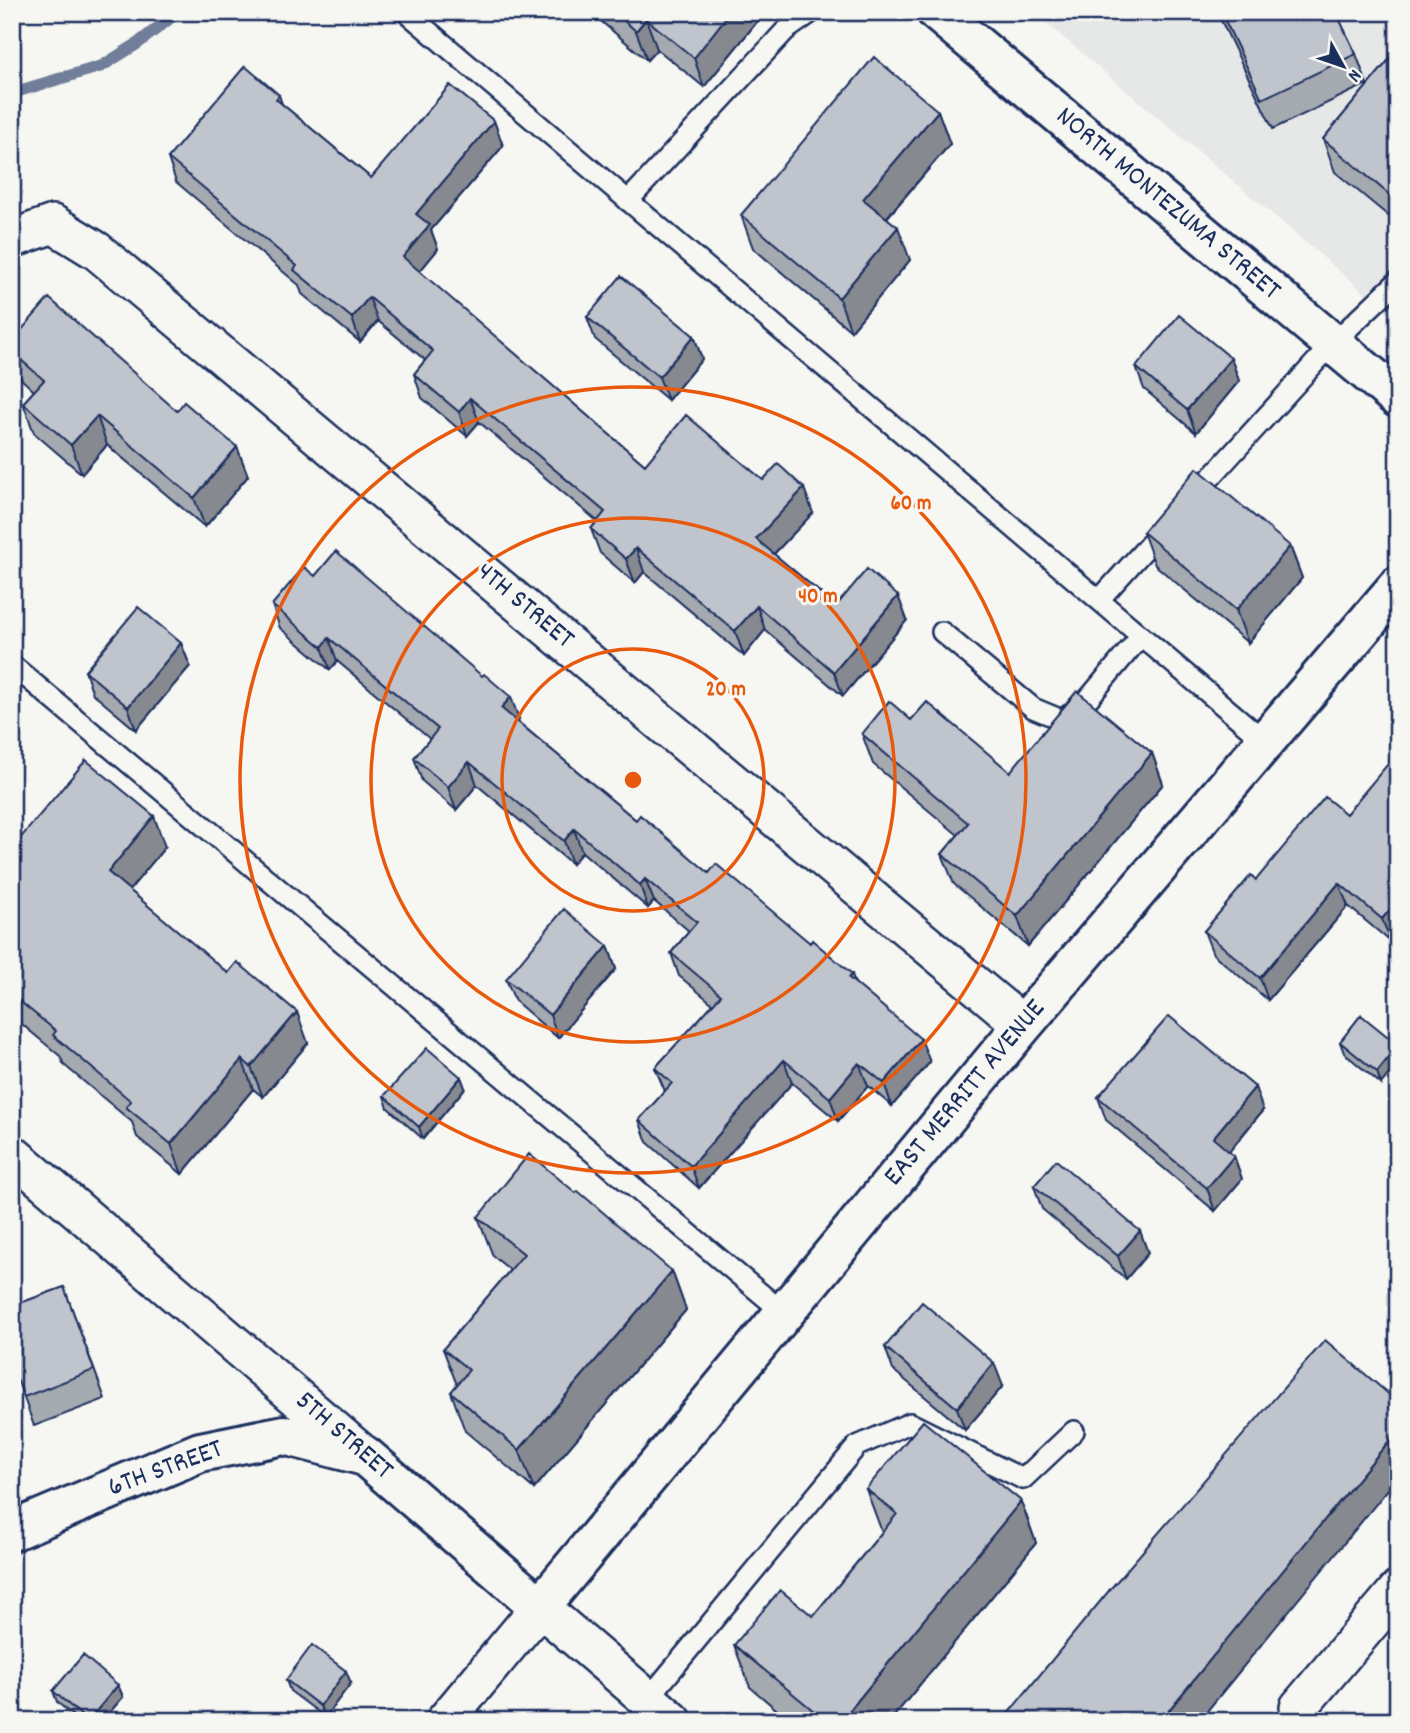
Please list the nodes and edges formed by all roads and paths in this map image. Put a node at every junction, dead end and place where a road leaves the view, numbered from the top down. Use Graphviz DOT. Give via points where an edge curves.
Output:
graph roads {
  1 [pos="406,12"];
  2 [pos="812,12"];
  3 [pos="937,12"];
  4 [pos="628,201"];
  5 [pos="12,239"];
  6 [pos="1398,281"];
  7 [pos="1333,343"];
  8 [pos="1398,398"];
  9 [pos="1398,586"];
  10 [pos="1099,600"];
  11 [pos="942,632"];
  12 [pos="1141,636"];
  13 [pos="12,665"];
  14 [pos="1266,742"];
  15 [pos="1023,1025"];
  16 [pos="12,1154"];
  17 [pos="784,1313"];
  18 [pos="1074,1431"];
  19 [pos="365,1456"];
  20 [pos="12,1531"];
  21 [pos="1398,1590"];
  22 [pos="540,1607"];
  23 [pos="1299,1707"];
  24 [pos="661,1710"];
  25 [pos="445,1721"];
  1 -- 4 [label="lane"];
  2 -- 4 [label="lane" via="785,31"];
  3 -- 7 [label="street, NORTH MONTEZUMA STREET"];
  4 -- 10 [label="lane"];
  5 -- 15 [label="street, 4TH STREET" via="52,224 97,251"];
  6 -- 7 [label="lane"];
  7 -- 8 [label="street, NORTH MONTEZUMA STREET"];
  7 -- 10 [label="lane"];
  9 -- 14 [label="street, EAST MERRITT AVENUE"];
  10 -- 12 [label="lane"];
  11 -- 12 [label="lane" via="1033,708 1062,720 1083,705"];
  12 -- 14 [label="lane"];
  13 -- 17 [label="lane"];
  14 -- 15 [label="street, EAST MERRITT AVENUE"];
  15 -- 17 [label="street, EAST MERRITT AVENUE"];
  16 -- 19 [label="street, 5TH STREET"];
  17 -- 22 [label="street, EAST MERRITT AVENUE"];
  18 -- 24 [label="lane" via="1023,1479 910,1423 857,1446"];
  19 -- 20 [label="street, 6TH STREET" via="284,1435 200,1452"];
  19 -- 22 [label="street, 5TH STREET"];
  21 -- 23 [label="street"];
  22 -- 24 [label="street, 5TH STREET"];
  22 -- 25 [label="street"];
}
